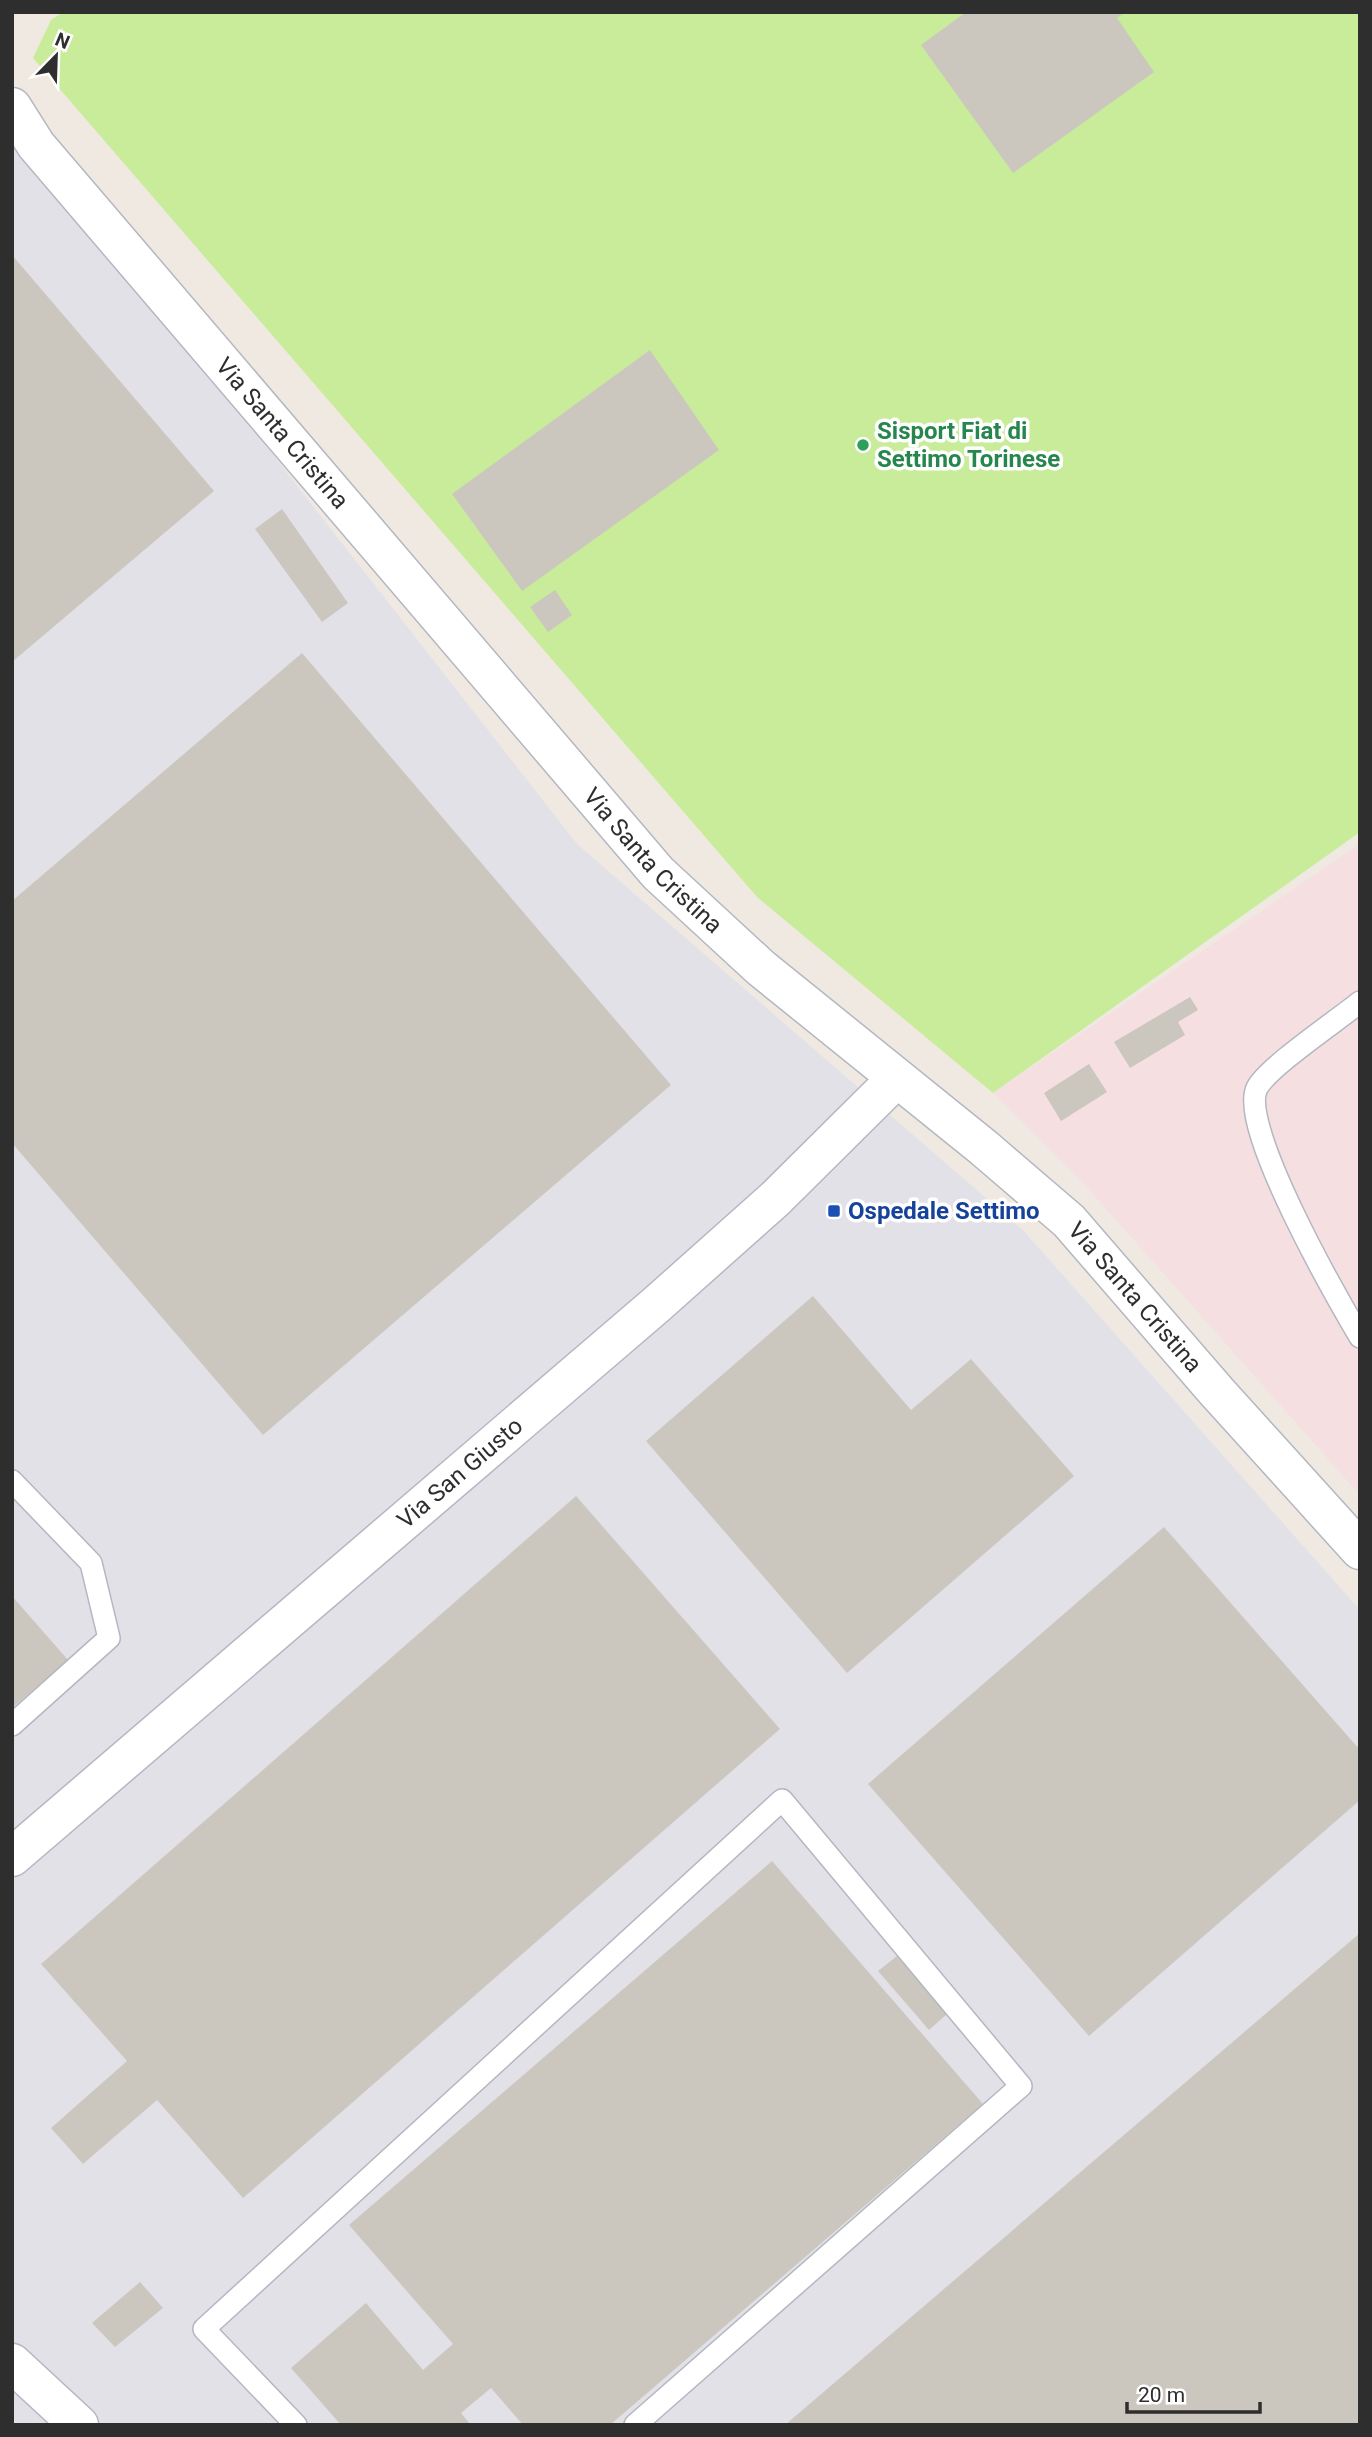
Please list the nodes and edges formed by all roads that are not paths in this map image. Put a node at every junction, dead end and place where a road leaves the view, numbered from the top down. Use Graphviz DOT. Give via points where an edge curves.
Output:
graph roads {
  1 [pos="12,107"];
  2 [pos="1360,1002"];
  3 [pos="896,1079"];
  4 [pos="1360,1337"];
  5 [pos="12,1480"];
  6 [pos="1360,1550"];
  7 [pos="12,1725"];
  8 [pos="12,1857"];
  9 [pos="17,2378"];
  10 [pos="79,2425"];
  11 [pos="296,2425"];
  12 [pos="635,2425"];
  1 -- 3 [label="street, Via Santa Cristina" via="36,145 658,873 761,968"];
  2 -- 4 [label="lane" via="1272,1072 1257,1089 1255,1105 1260,1131 1288,1203"];
  3 -- 6 [label="street, Via Santa Cristina" via="1069,1221"];
  3 -- 8 [label="street, Via San Giusto" via="775,1199 656,1305"];
  5 -- 7 [label="lane" via="90,1563 109,1638"];
  9 -- 10 [label="street"];
  11 -- 12 [label="lane" via="204,2329 782,1800 1021,2086"];
}
